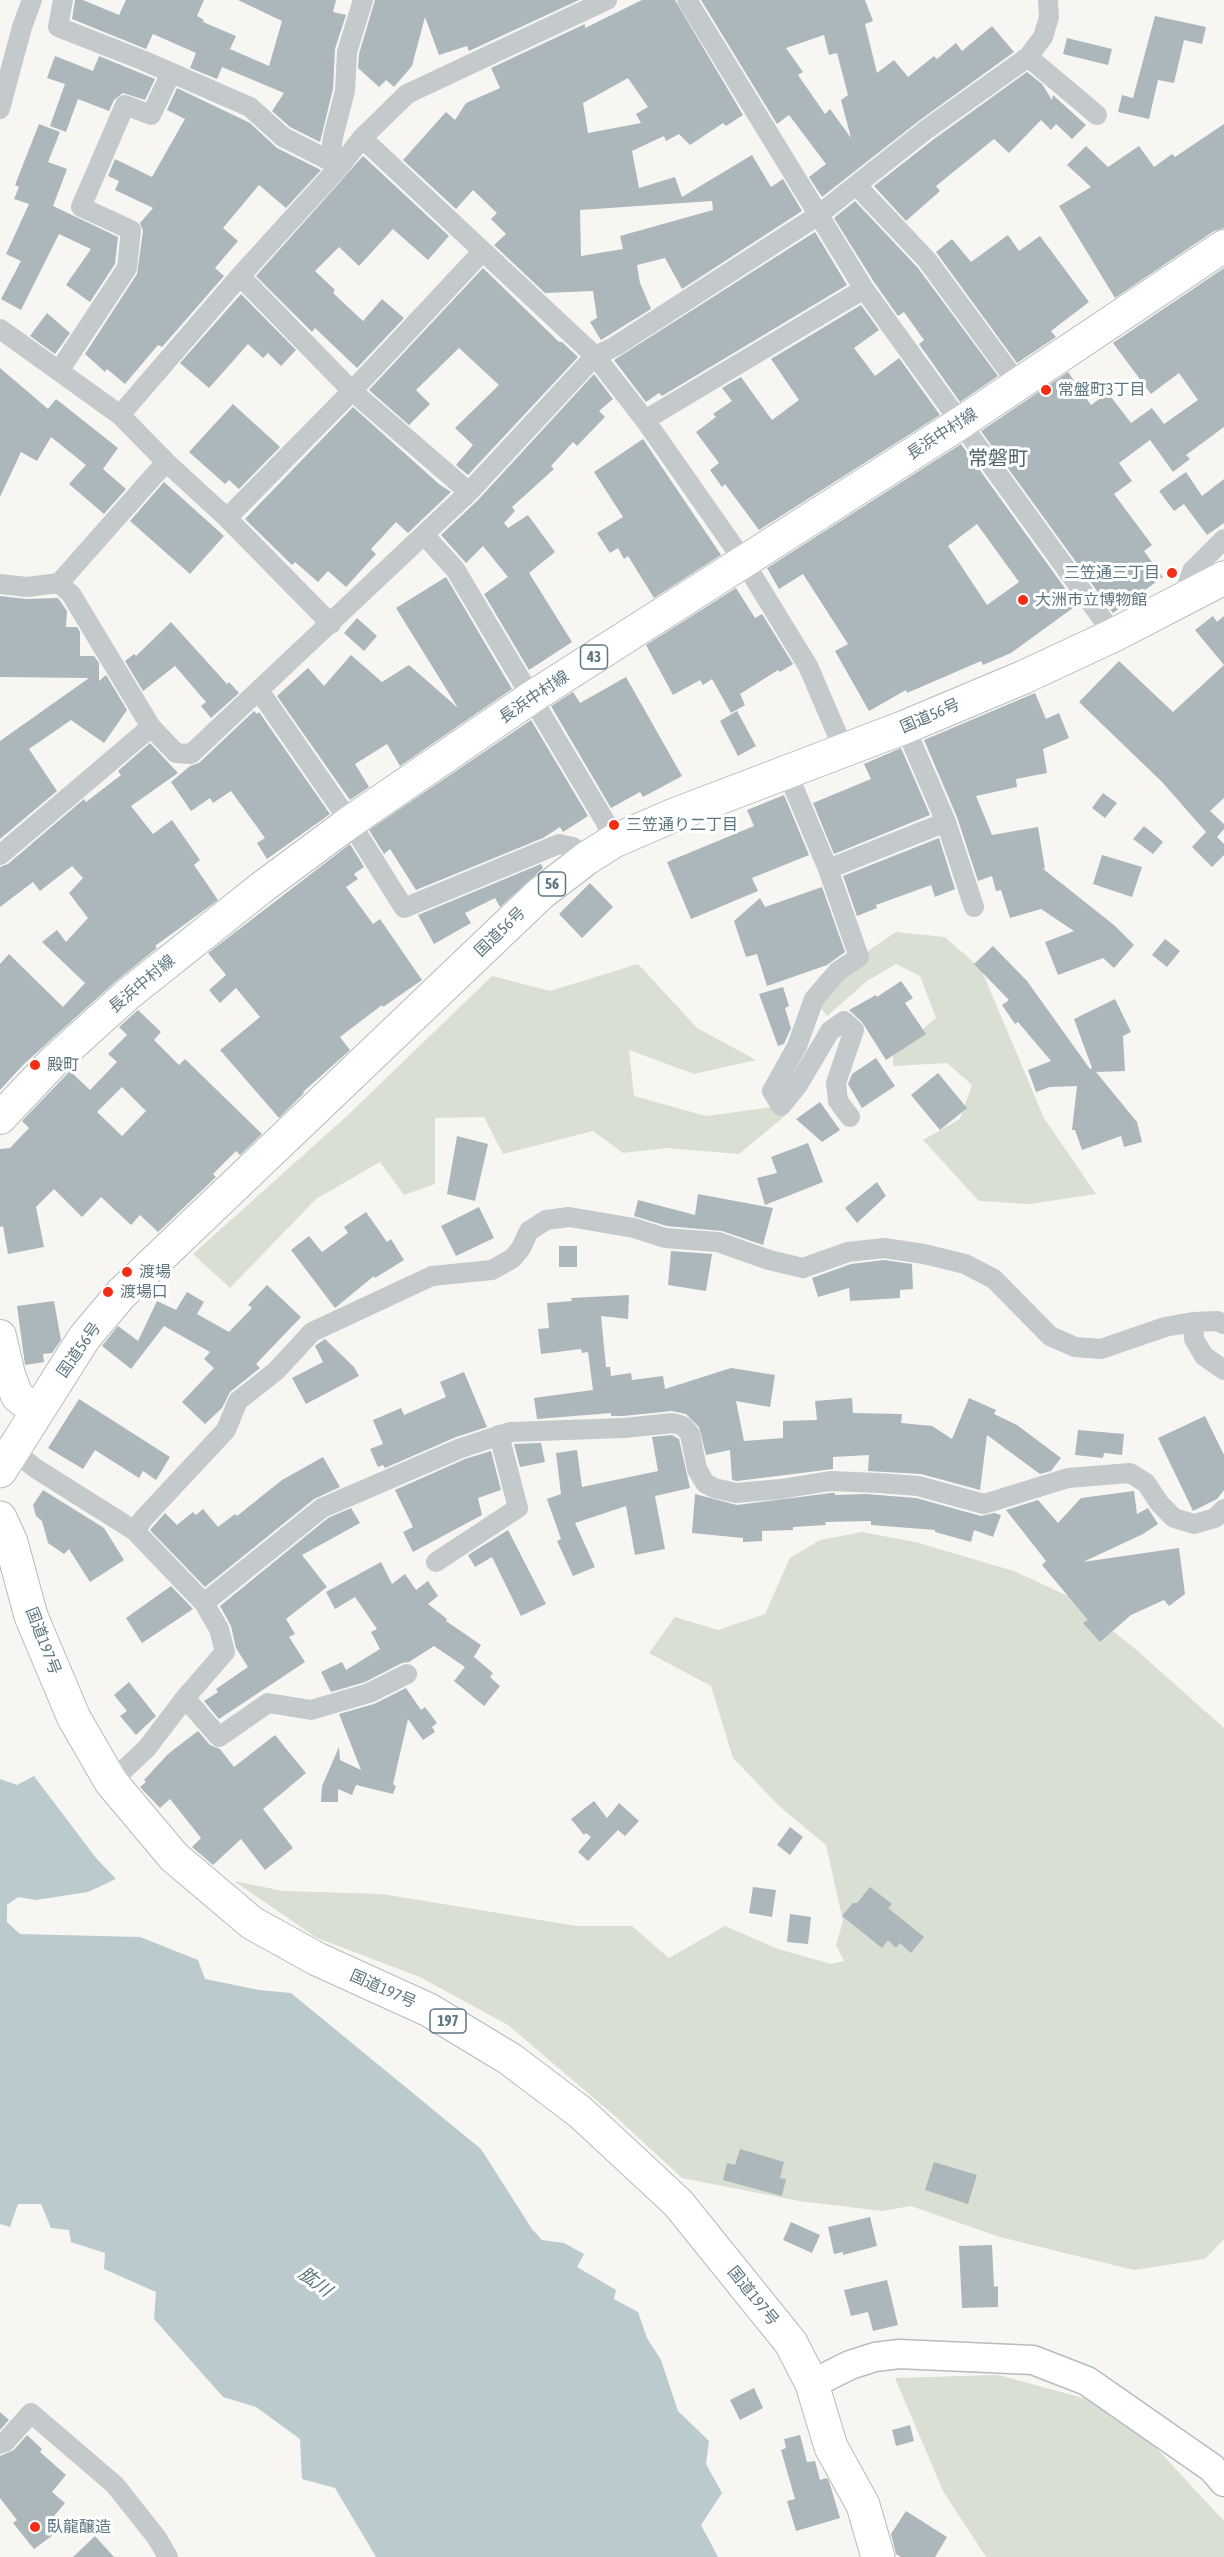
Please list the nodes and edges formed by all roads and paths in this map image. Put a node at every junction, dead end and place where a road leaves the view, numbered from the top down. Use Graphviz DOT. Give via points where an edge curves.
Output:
graph roads {
  1 [pos="32,0"];
  2 [pos="63,0"];
  3 [pos="363,0"];
  4 [pos="607,0"];
  5 [pos="687,0"];
  6 [pos="1048,0"];
  7 [pos="1028,57"];
  8 [pos="171,73"];
  9 [pos="0,110"];
  10 [pos="1097,115"];
  11 [pos="362,138"];
  12 [pos="335,163"];
  13 [pos="856,185"];
  14 [pos="817,216"];
  15 [pos="1223,250"];
  16 [pos="482,252"];
  17 [pos="240,276"];
  18 [pos="864,289"];
  19 [pos="0,329"];
  20 [pos="595,356"];
  21 [pos="59,371"];
  22 [pos="1018,384"];
  23 [pos="352,391"];
  24 [pos="120,415"];
  25 [pos="645,420"];
  26 [pos="962,422"];
  27 [pos="166,462"];
  28 [pos="469,492"];
  29 [pos="227,518"];
  30 [pos="425,536"];
  31 [pos="1224,539"];
  32 [pos="743,560"];
  33 [pos="1224,578"];
  34 [pos="59,583"];
  35 [pos="0,584"];
  36 [pos="1183,599"];
  37 [pos="331,624"];
  38 [pos="1114,635"];
  39 [pos="260,692"];
  40 [pos="532,697"];
  41 [pos="151,727"];
  42 [pos="905,727"];
  43 [pos="844,750"];
  44 [pos="787,772"];
  45 [pos="350,822"];
  46 [pos="946,822"];
  47 [pos="614,840"];
  48 [pos="0,855"];
  49 [pos="587,858"];
  50 [pos="828,868"];
  51 [pos="974,907"];
  52 [pos="850,1117"];
  53 [pos="0,1118"];
  54 [pos="1193,1322"];
  55 [pos="1224,1324"];
  56 [pos="0,1336"];
  57 [pos="1224,1370"];
  58 [pos="37,1412"];
  59 [pos="499,1435"];
  60 [pos="7,1461"];
  61 [pos="1224,1509"];
  62 [pos="0,1518"];
  63 [pos="135,1532"];
  64 [pos="436,1562"];
  65 [pos="204,1603"];
  66 [pos="407,1674"];
  67 [pos="185,1698"];
  68 [pos="111,1782"];
  69 [pos="812,2384"];
  70 [pos="0,2444"];
  71 [pos="1224,2481"];
  72 [pos="168,2557"];
  73 [pos="878,2557"];
  1 -- 9 [label="street"];
  2 -- 8 [label="street" via="58,27"];
  3 -- 12 [label="street" via="347,52 345,91 333,137"];
  4 -- 11 [label="street" via="407,94"];
  5 -- 14 [label="street"];
  6 -- 7 [label="street" via="1043,37"];
  7 -- 10 [label="street"];
  7 -- 13 [label="street" via="918,135"];
  8 -- 12 [label="street" via="250,107 283,137"];
  8 -- 21 [label="street" via="151,115 125,105 81,207 131,230 127,268"];
  11 -- 12 [label="street"];
  11 -- 16 [label="street"];
  12 -- 17 [label="street"];
  13 -- 14 [label="street"];
  13 -- 22 [label="street" via="927,260"];
  14 -- 18 [label="street"];
  14 -- 20 [label="street"];
  15 -- 22 [label="main road, 長浜中村線 / 43"];
  16 -- 20 [label="street"];
  16 -- 23 [label="street"];
  17 -- 23 [label="street"];
  17 -- 24 [label="street"];
  18 -- 25 [label="street"];
  18 -- 26 [label="street"];
  19 -- 21 [label="street"];
  20 -- 25 [label="street"];
  20 -- 28 [label="street"];
  21 -- 24 [label="street"];
  22 -- 26 [label="main road, 長浜中村線 / 43"];
  23 -- 28 [label="street"];
  23 -- 29 [label="street"];
  24 -- 27 [label="street"];
  25 -- 32 [label="street"];
  26 -- 32 [label="main road, 長浜中村線 / 43"];
  26 -- 38 [label="street"];
  27 -- 29 [label="street"];
  27 -- 34 [label="street"];
  28 -- 30 [label="street"];
  29 -- 37 [label="street"];
  30 -- 37 [label="street"];
  30 -- 40 [label="street" via="455,569"];
  31 -- 36 [label="street" via="1192,571"];
  32 -- 40 [label="main road, 長浜中村線 / 43"];
  32 -- 43 [label="street" via="808,666"];
  33 -- 36 [label="highway, 国道56号 / 56"];
  34 -- 35 [label="street" via="27,587"];
  34 -- 41 [label="street" via="71,594"];
  36 -- 38 [label="highway, 国道56号 / 56"];
  37 -- 39 [label="street"];
  38 -- 42 [label="highway, 国道56号 / 56"];
  39 -- 41 [label="street" via="191,754 176,753"];
  39 -- 45 [label="street"];
  40 -- 45 [label="main road, 長浜中村線 / 43"];
  40 -- 47 [label="street"];
  41 -- 48 [label="street"];
  42 -- 43 [label="highway, 国道56号 / 56"];
  42 -- 46 [label="street"];
  43 -- 44 [label="highway, 国道56号 / 56"];
  44 -- 47 [label="highway, 国道56号 / 56"];
  44 -- 50 [label="street"];
  45 -- 49 [label="street" via="404,908 559,844 573,847"];
  45 -- 53 [label="main road, 長浜中村線 / 43" via="128,995"];
  46 -- 50 [label="street"];
  46 -- 51 [label="street"];
  47 -- 49 [label="highway, 国道56号 / 56"];
  49 -- 58 [label="highway, 国道56号 / 56" via="540,894 121,1294 84,1338"];
  50 -- 52 [label="street" via="859,957 838,971 814,999 797,1046 772,1091 781,1106 830,1031 844,1021 854,1030 836,1083 838,1101"];
  54 -- 55 [label="street"];
  54 -- 57 [label="street" via="1194,1339 1204,1356"];
  54 -- 63 [label="street" via="1165,1327 1101,1349 1075,1347 1050,1336 994,1279 965,1264 884,1248 848,1252 803,1268 718,1242 665,1238 570,1216 546,1220 529,1231 513,1258 492,1270 432,1276 312,1332 276,1371 238,1401 226,1430"];
  56 -- 58 [label="main road" via="17,1395"];
  58 -- 60 [label="highway, 国道56号 / 56"];
  59 -- 61 [label="street" via="673,1423 690,1434 697,1469 705,1483 736,1492 781,1490 830,1481 879,1483 918,1486 984,1504 1068,1478 1130,1473 1146,1483 1174,1518 1194,1524 1215,1518"];
  59 -- 64 [label="street" via="518,1508"];
  59 -- 65 [label="street" via="322,1508"];
  60 -- 63 [label="street" via="35,1468"];
  62 -- 68 [label="highway, 国道197号 / 197" via="11,1542 31,1616 74,1718"];
  63 -- 65 [label="street"];
  65 -- 67 [label="street" via="219,1629 225,1652"];
  66 -- 67 [label="street" via="369,1693 311,1710 268,1703 219,1737"];
  67 -- 68 [label="street" via="147,1748"];
  68 -- 69 [label="highway, 国道197号 / 197" via="174,1857 252,1923 317,1959 429,2010 510,2059 580,2112 678,2203 791,2343"];
  69 -- 71 [label="street" via="850,2365 899,2354 1032,2360 1088,2381 1212,2468"];
  69 -- 73 [label="highway, 国道197号 / 197" via="831,2447 863,2505"];
  70 -- 72 [label="street" via="31,2413 115,2485"];
}
